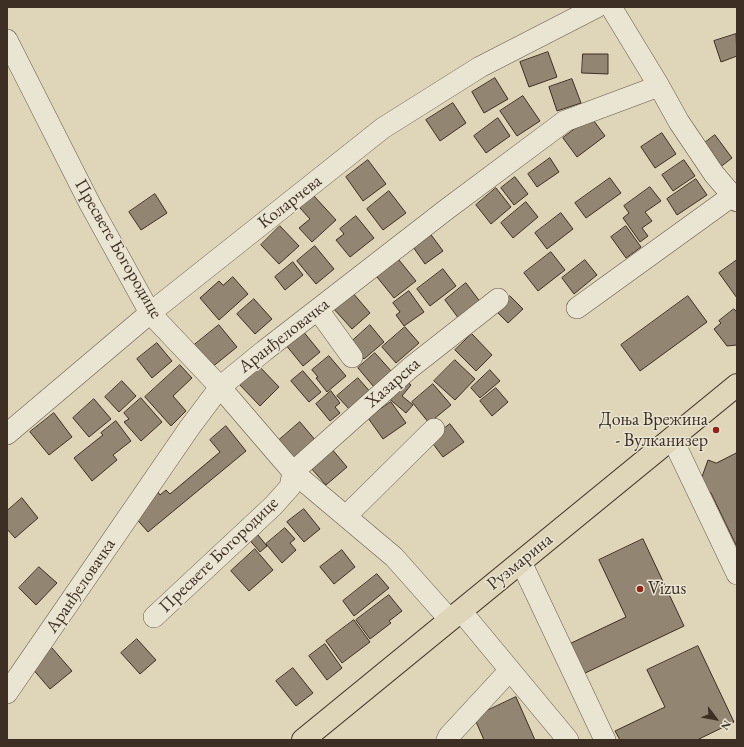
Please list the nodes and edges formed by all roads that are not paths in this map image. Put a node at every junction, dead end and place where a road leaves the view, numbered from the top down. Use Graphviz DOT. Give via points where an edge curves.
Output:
graph roads {
  1 [pos="597,7"];
  2 [pos="611,7"];
  3 [pos="7,40"];
  4 [pos="659,86"];
  5 [pos="735,199"];
  6 [pos="498,299"];
  7 [pos="577,308"];
  8 [pos="318,310"];
  9 [pos="150,313"];
  10 [pos="352,357"];
  11 [pos="737,385"];
  12 [pos="220,387"];
  13 [pos="434,429"];
  14 [pos="7,434"];
  15 [pos="672,438"];
  16 [pos="293,472"];
  17 [pos="346,516"];
  18 [pos="521,562"];
  19 [pos="737,574"];
  20 [pos="455,615"];
  21 [pos="154,617"];
  22 [pos="510,670"];
  23 [pos="7,693"];
  24 [pos="303,740"];
  25 [pos="447,740"];
  26 [pos="568,740"];
  27 [pos="605,740"];
  1 -- 9 [label="street, Коларчева" via="480,67 383,128"];
  2 -- 4 [label="street"];
  3 -- 9 [label="street, Пресвете Богородице" via="90,204"];
  4 -- 5 [label="street" via="679,122 714,174"];
  4 -- 8 [label="street, Аранђеловачка" via="565,121"];
  5 -- 7 [label="street"];
  6 -- 16 [label="street, Хазарска" via="410,368"];
  8 -- 10 [label="street"];
  8 -- 12 [label="street, Аранђеловачка"];
  9 -- 12 [label="street, Пресвете Богородице"];
  9 -- 14 [label="street, Коларчева"];
  11 -- 15 [label="main road, Рузмарина"];
  12 -- 16 [label="street, Пресвете Богородице"];
  12 -- 23 [label="street, Аранђеловачка" via="190,426"];
  13 -- 17 [label="street"];
  15 -- 18 [label="main road, Рузмарина"];
  15 -- 19 [label="street"];
  16 -- 17 [label="street, Пресвете Богородице"];
  16 -- 21 [label="street, Пресвете Богородице" via="290,487 273,506"];
  17 -- 20 [label="street, Пресвете Богородице" via="394,556"];
  18 -- 20 [label="main road, Рузмарина"];
  18 -- 27 [label="street"];
  20 -- 22 [label="street, Пресвете Богородице"];
  20 -- 24 [label="main road, Рузмарина"];
  22 -- 25 [label="street"];
  22 -- 26 [label="street, Пресвете Богородице"];
}
